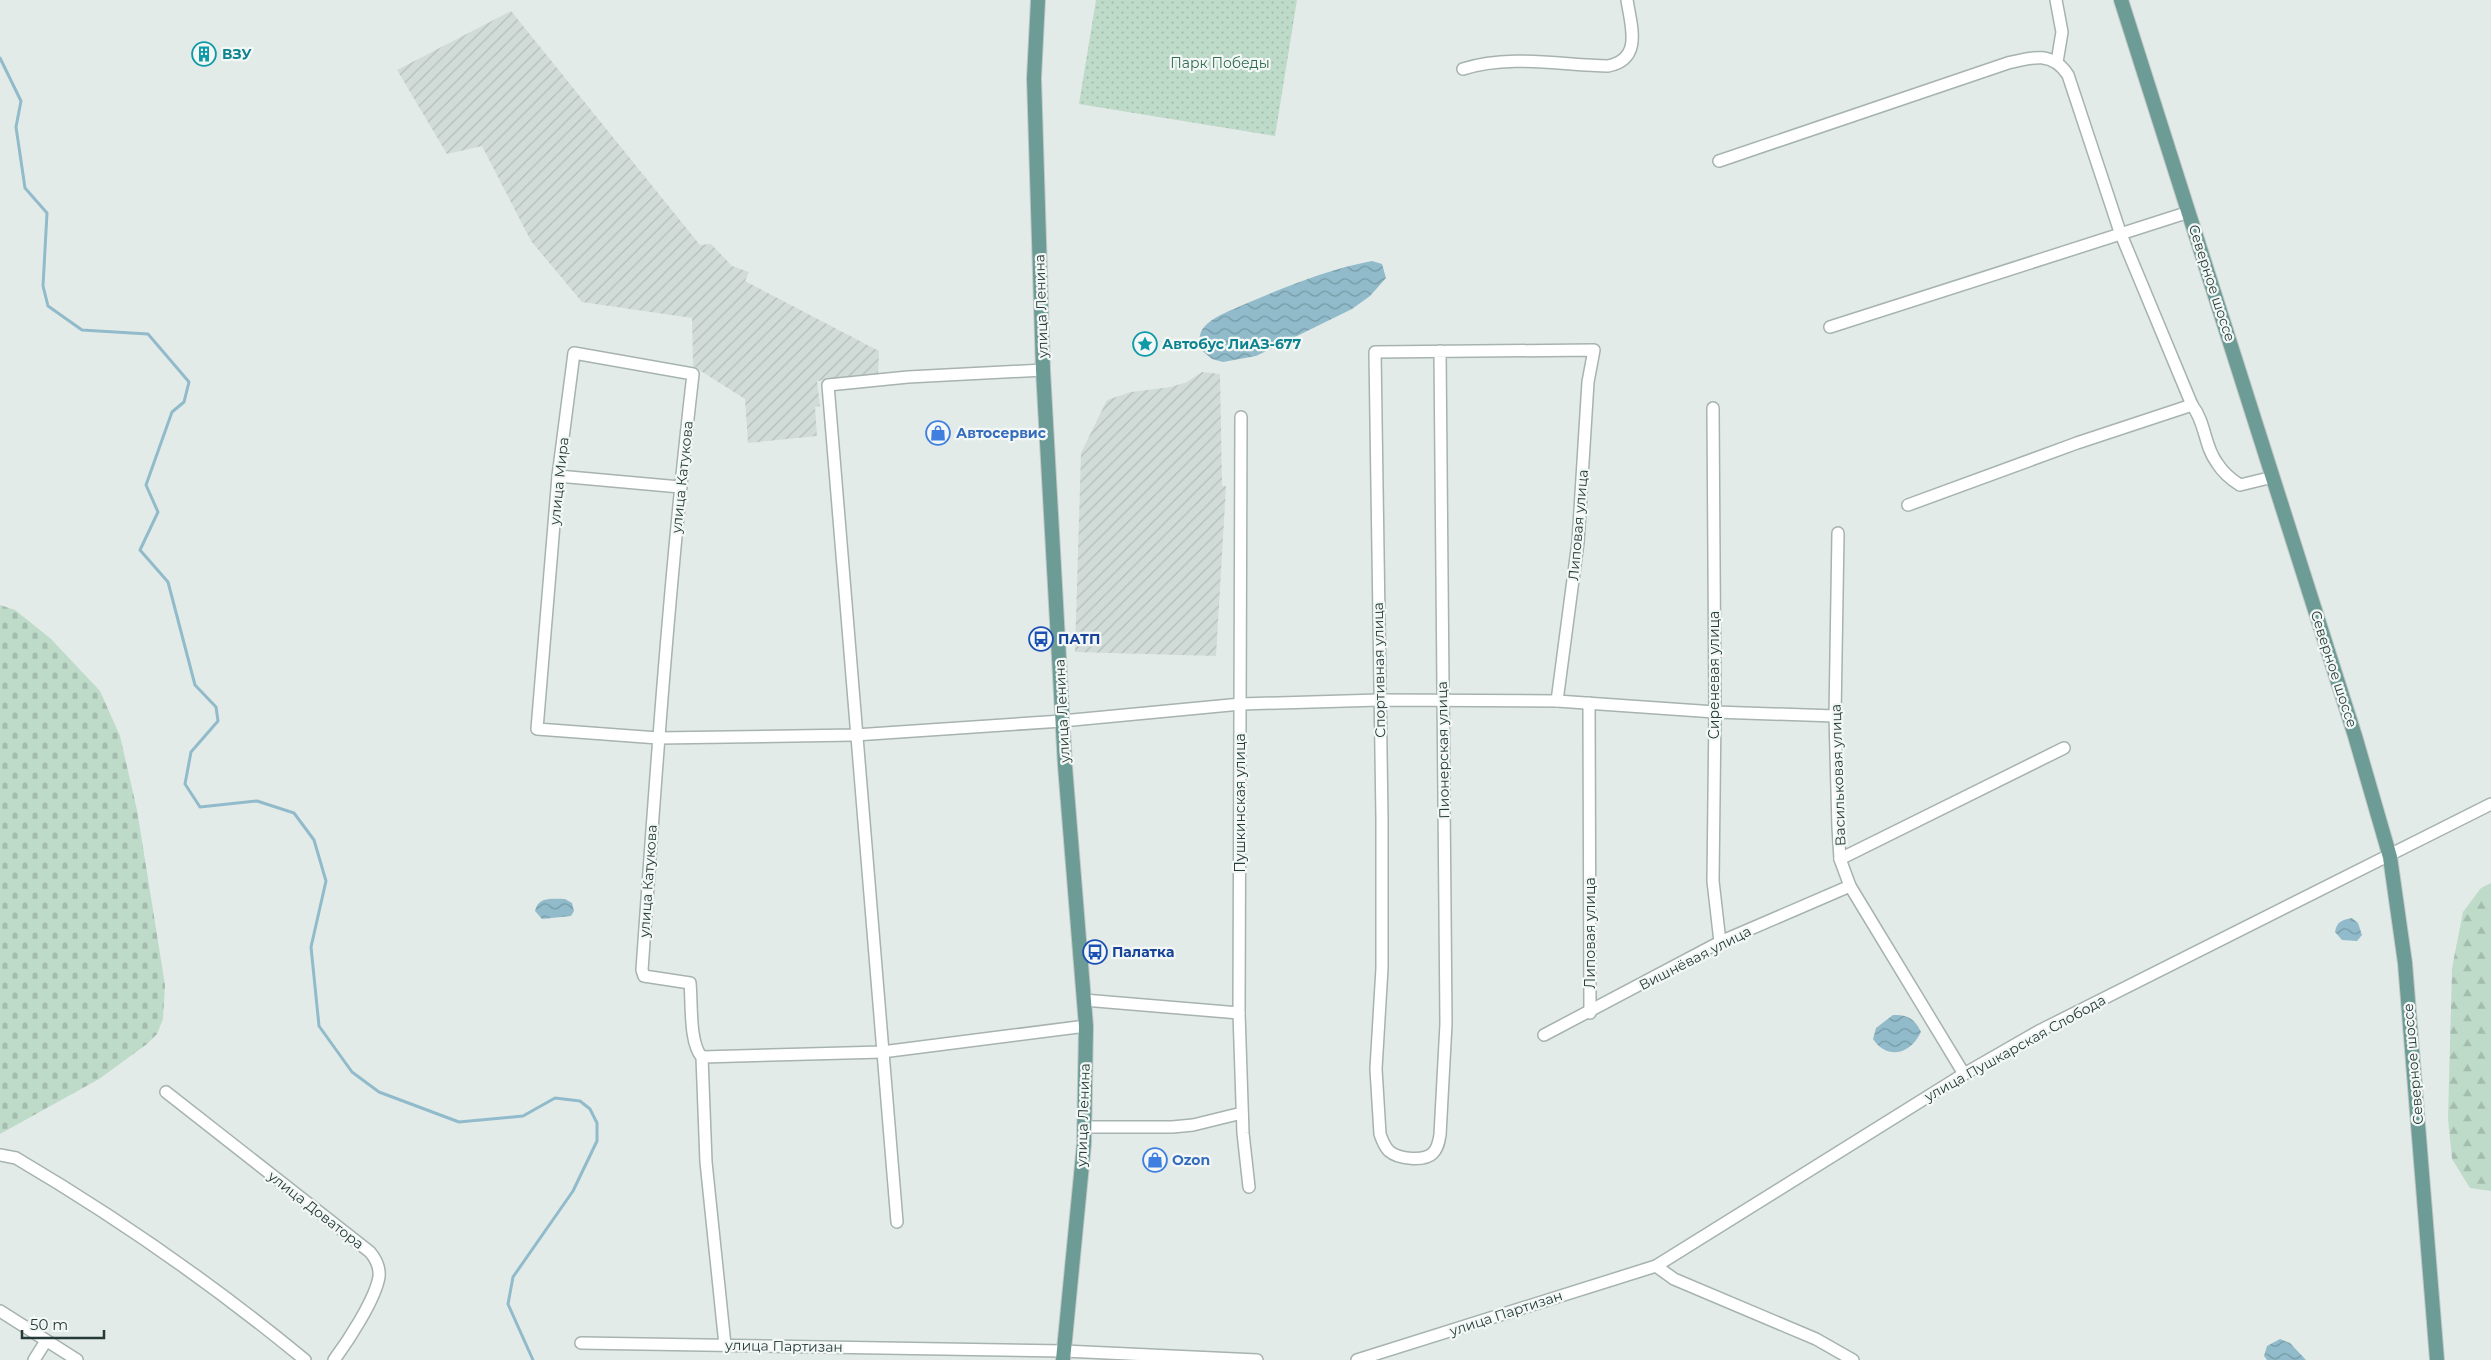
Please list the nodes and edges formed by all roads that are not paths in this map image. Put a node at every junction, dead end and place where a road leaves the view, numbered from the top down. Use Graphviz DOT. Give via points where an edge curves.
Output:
graph roads {
  1 [pos="1038,0"];
  2 [pos="1627,0"];
  3 [pos="2056,0"];
  4 [pos="2121,0"];
  5 [pos="2057,62"];
  6 [pos="1463,69"];
  7 [pos="1719,161"];
  8 [pos="2189,212"];
  9 [pos="2120,232"];
  10 [pos="1830,327"];
  11 [pos="1594,350"];
  12 [pos="1440,351"];
  13 [pos="1043,370"];
  14 [pos="693,374"];
  15 [pos="2192,405"];
  16 [pos="1713,408"];
  17 [pos="1241,418"];
  18 [pos="558,476"];
  19 [pos="2273,477"];
  20 [pos="680,488"];
  21 [pos="1908,505"];
  22 [pos="1838,533"];
  23 [pos="1379,700"];
  24 [pos="1443,700"];
  25 [pos="1558,701"];
  26 [pos="1589,703"];
  27 [pos="1240,704"];
  28 [pos="1715,712"];
  29 [pos="1835,716"];
  30 [pos="1062,721"];
  31 [pos="855,735"];
  32 [pos="658,738"];
  33 [pos="2064,748"];
  34 [pos="2491,804"];
  35 [pos="2390,857"];
  36 [pos="1840,859"];
  37 [pos="1850,886"];
  38 [pos="1720,942"];
  39 [pos="1084,1000"];
  40 [pos="1590,1012"];
  41 [pos="1239,1013"];
  42 [pos="1086,1026"];
  43 [pos="1544,1035"];
  44 [pos="882,1052"];
  45 [pos="702,1057"];
  46 [pos="1964,1074"];
  47 [pos="166,1092"];
  48 [pos="1242,1113"];
  49 [pos="1085,1127"];
  50 [pos="1437,1148"];
  51 [pos="0,1155"];
  52 [pos="1249,1187"];
  53 [pos="897,1222"];
  54 [pos="1656,1266"];
  55 [pos="0,1311"];
  56 [pos="46,1341"];
  57 [pos="582,1343"];
  58 [pos="725,1345"];
  59 [pos="1063,1356"];
  60 [pos="34,1360"];
  61 [pos="76,1360"];
  62 [pos="305,1360"];
  63 [pos="334,1360"];
  64 [pos="1257,1360"];
  65 [pos="1357,1360"];
  66 [pos="1853,1360"];
  67 [pos="2437,1360"];
  1 -- 13 [label="main road, улица Ленина" via="1034,78"];
  2 -- 6 [label="street" via="1632,45 1621,64 1601,66 1523,61"];
  3 -- 5 [label="street" via="2062,32"];
  4 -- 8 [label="main road, Северное шоссе"];
  5 -- 7 [label="street" via="2046,57 2008,62"];
  5 -- 9 [label="street" via="2068,75"];
  8 -- 9 [label="street"];
  8 -- 19 [label="main road, Северное шоссе"];
  9 -- 10 [label="street"];
  9 -- 15 [label="street"];
  11 -- 12 [label="street, Спортивная улица"];
  11 -- 25 [label="street, Липовая улица" via="1588,382 1578,542"];
  12 -- 23 [label="street, Спортивная улица" via="1375,352"];
  12 -- 24 [label="street, Пионерская улица"];
  13 -- 30 [label="main road, улица Ленина"];
  13 -- 31 [label="street" via="908,377 828,386"];
  14 -- 18 [label="street, улица Мира" via="574,353"];
  14 -- 20 [label="street, улица Катукова"];
  15 -- 19 [label="street" via="2201,416 2217,464 2233,480 2240,485"];
  15 -- 21 [label="street"];
  16 -- 28 [label="street, Сиреневая улица"];
  17 -- 27 [label="street, Пушкинская улица"];
  18 -- 20 [label="street"];
  18 -- 32 [label="street, улица Мира" via="537,729"];
  19 -- 35 [label="main road, Северное шоссе"];
  20 -- 32 [label="street, улица Катукова"];
  22 -- 29 [label="street, Васильковая улица"];
  23 -- 24 [label="street"];
  23 -- 27 [label="street"];
  23 -- 50 [label="street, Спортивная улица" via="1382,968 1376,1069 1380,1134 1383,1144 1404,1158 1432,1155"];
  24 -- 25 [label="street"];
  24 -- 50 [label="street, Пионерская улица" via="1446,1024"];
  25 -- 26 [label="street"];
  26 -- 28 [label="street"];
  26 -- 40 [label="street, Липовая улица"];
  27 -- 30 [label="street"];
  27 -- 41 [label="street, Пушкинская улица"];
  28 -- 29 [label="street"];
  28 -- 38 [label="street, Сиреневая улица" via="1713,881"];
  29 -- 36 [label="street, Васильковая улица"];
  30 -- 31 [label="street"];
  30 -- 39 [label="main road, улица Ленина"];
  31 -- 32 [label="street"];
  31 -- 44 [label="street"];
  32 -- 45 [label="street, улица Катукова" via="642,970 644,976 690,983 694,1039 696,1051"];
  33 -- 36 [label="street"];
  34 -- 35 [label="street, улица Пушкарская Слобода"];
  35 -- 46 [label="street, улица Пушкарская Слобода" via="2107,996"];
  35 -- 67 [label="main road, Северное шоссе" via="2405,963"];
  36 -- 37 [label="street, Васильковая улица"];
  37 -- 38 [label="street, Вишнёвая улица"];
  37 -- 46 [label="street, Васильковая улица"];
  38 -- 40 [label="street, Вишнёвая улица"];
  39 -- 41 [label="street"];
  39 -- 42 [label="main road, улица Ленина"];
  40 -- 43 [label="street, Вишнёвая улица"];
  41 -- 48 [label="street, Пушкинская улица"];
  42 -- 44 [label="street"];
  42 -- 49 [label="main road, улица Ленина"];
  44 -- 45 [label="street"];
  44 -- 53 [label="street"];
  45 -- 58 [label="street, улица Катукова" via="706,1162"];
  46 -- 54 [label="street, улица Пушкарская Слобода"];
  47 -- 63 [label="street, улица Доватора" via="376,1260 379,1277 375,1290"];
  48 -- 49 [label="street" via="1172,1127"];
  48 -- 52 [label="street, Пушкинская улица"];
  49 -- 59 [label="main road, улица Ленина"];
  51 -- 62 [label="street" via="29,1165 164,1250"];
  54 -- 65 [label="street, улица Партизан"];
  54 -- 66 [label="street" via="1674,1279 1816,1339"];
  55 -- 56 [label="street"];
  56 -- 60 [label="street"];
  56 -- 61 [label="street"];
  57 -- 58 [label="street, улица Партизан"];
  58 -- 59 [label="street, улица Партизан"];
  59 -- 64 [label="street, улица Партизан"];
}
